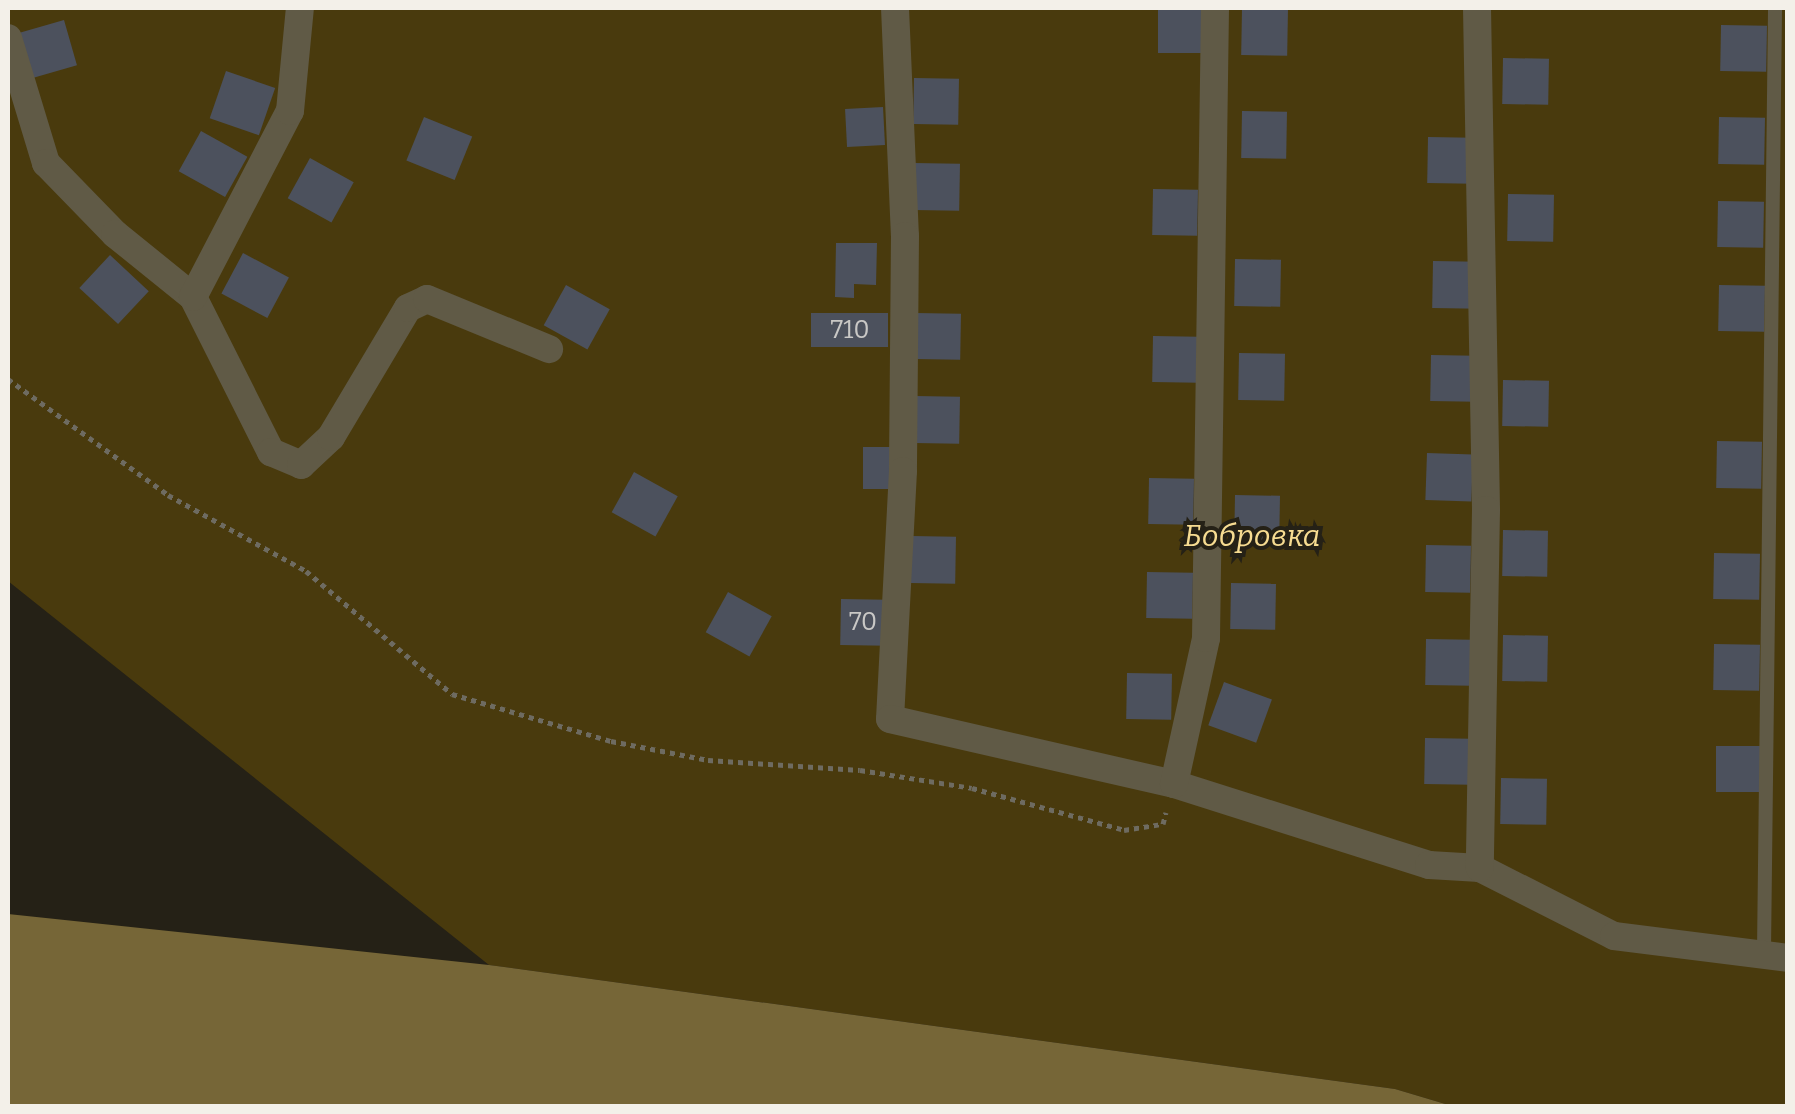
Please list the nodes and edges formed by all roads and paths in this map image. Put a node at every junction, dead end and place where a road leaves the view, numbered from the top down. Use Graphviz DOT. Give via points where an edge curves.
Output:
graph roads {
  1 [pos="300,8"];
  2 [pos="894,8"];
  3 [pos="1214,8"];
  4 [pos="1477,8"];
  5 [pos="1776,8"];
  6 [pos="8,38"];
  7 [pos="192,297"];
  8 [pos="550,349"];
  9 [pos="8,379"];
  10 [pos="1174,784"];
  11 [pos="1480,868"];
  12 [pos="1776,955"];
  1 -- 7 [label="street" via="290,110"];
  2 -- 10 [label="street" via="905,236 903,471 890,718"];
  3 -- 10 [label="street" via="1206,638"];
  4 -- 11 [label="street" via="1486,510"];
  5 -- 12 [label="lane"];
  6 -- 7 [label="street" via="46,163 114,234"];
  7 -- 8 [label="street" via="271,452 302,465 331,437 417,303 458,307"];
  9 -- 10 [label="path" via="168,495 306,571 452,694 611,741 708,760 860,770 972,788 1124,830 1163,824"];
  10 -- 11 [label="street" via="1429,865"];
  11 -- 12 [label="street" via="1614,936"];
}
